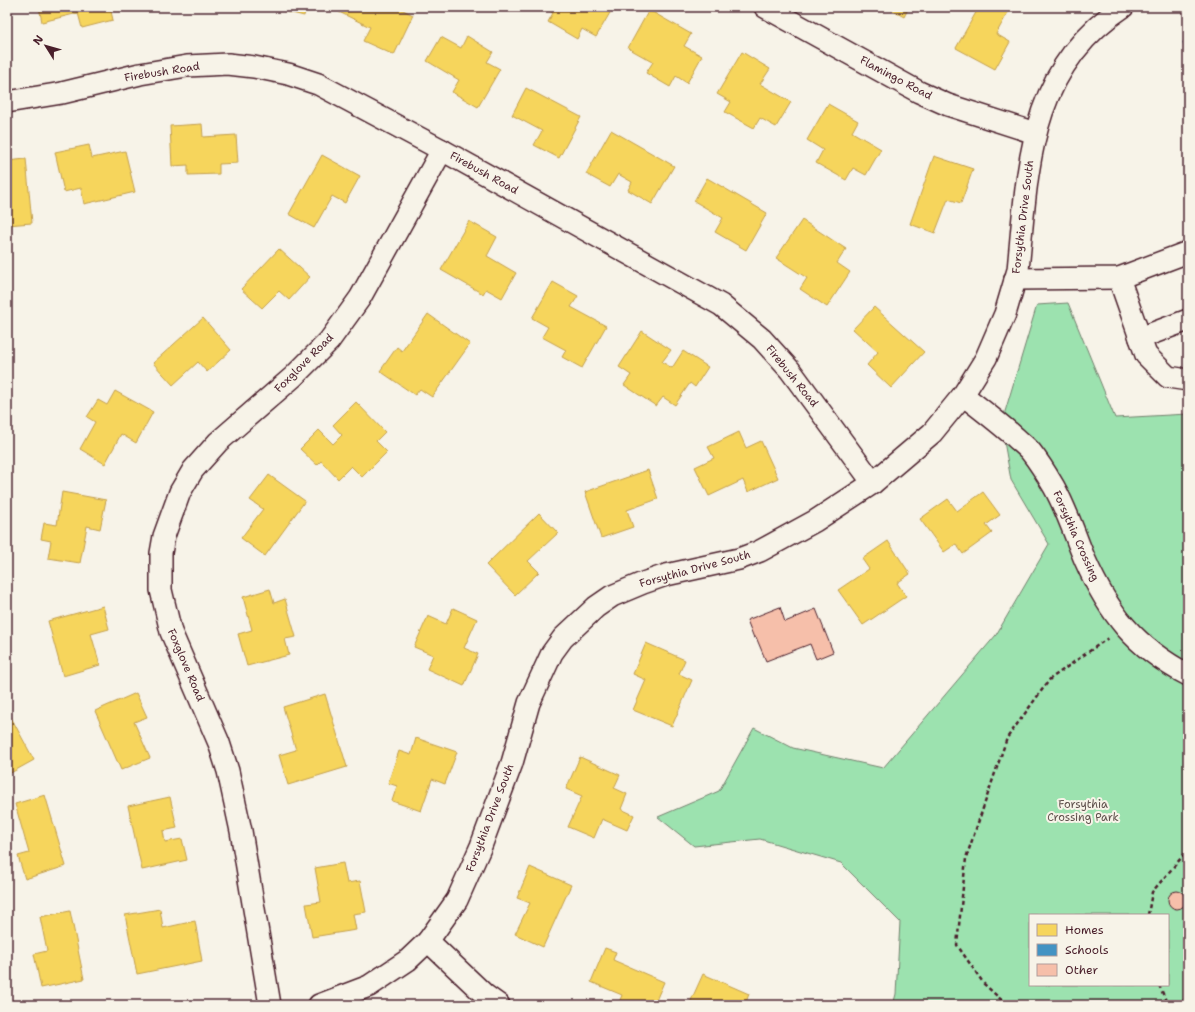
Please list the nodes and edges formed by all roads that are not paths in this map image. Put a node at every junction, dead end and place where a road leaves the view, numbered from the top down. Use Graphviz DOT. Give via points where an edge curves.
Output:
graph roads {
  1 [pos="765,7"];
  2 [pos="1123,7"];
  3 [pos="7,102"];
  4 [pos="1035,133"];
  5 [pos="442,150"];
  6 [pos="1188,252"];
  7 [pos="1120,278"];
  8 [pos="1015,279"];
  9 [pos="1188,320"];
  10 [pos="1140,338"];
  11 [pos="1188,380"];
  12 [pos="963,395"];
  13 [pos="873,483"];
  14 [pos="1188,675"];
  15 [pos="428,942"];
  16 [pos="270,1005"];
  17 [pos="319,1005"];
  18 [pos="499,1005"];
  1 -- 4 [label="street, Flamingo Road" via="919,92 948,105"];
  2 -- 4 [label="street, Forsythia Drive South" via="1090,32 1078,46 1049,92"];
  3 -- 5 [label="street, Firebush Road" via="62,93 140,74 187,66 228,64 288,74 318,84"];
  4 -- 8 [label="street, Forsythia Drive South"];
  5 -- 13 [label="street, Firebush Road" via="721,305 762,339 790,370"];
  5 -- 16 [label="street, Foxglove Road" via="360,298 329,341 293,377 218,442 193,470 180,492 164,536 161,590 171,632 228,771 241,831"];
  6 -- 7 [label="street"];
  7 -- 8 [label="street"];
  7 -- 10 [label="street"];
  8 -- 12 [label="street, Forsythia Drive South" via="1005,314 986,358"];
  9 -- 10 [label="street"];
  10 -- 11 [label="street" via="1146,355 1168,378"];
  12 -- 13 [label="street, Forsythia Drive South" via="932,433"];
  12 -- 14 [label="street, Forsythia Crossing" via="1001,424 1030,451 1064,506 1105,600 1120,622 1139,642"];
  13 -- 15 [label="street, Forsythia Drive South" via="815,521 760,551 739,559 666,575 612,596 596,607 563,638 552,653 529,703 512,763 481,846 457,900"];
  15 -- 17 [label="street, Forsythia Drive South" via="378,982"];
  15 -- 18 [label="street"];
}
